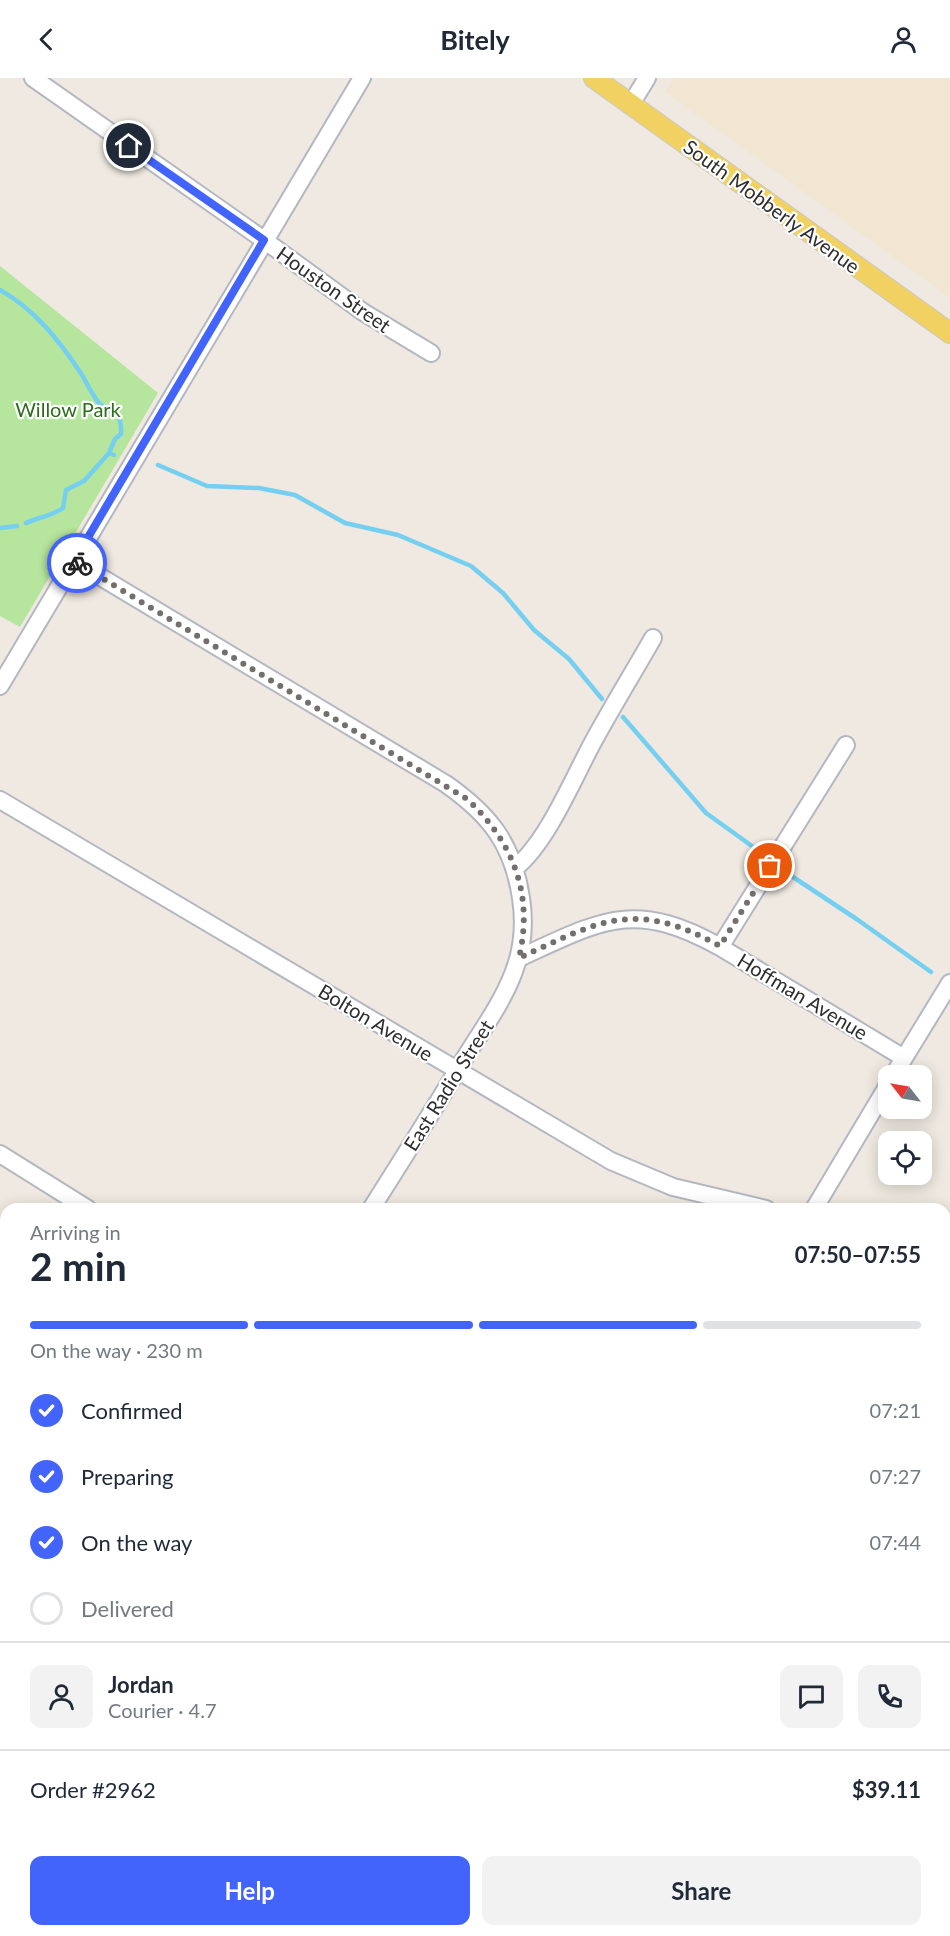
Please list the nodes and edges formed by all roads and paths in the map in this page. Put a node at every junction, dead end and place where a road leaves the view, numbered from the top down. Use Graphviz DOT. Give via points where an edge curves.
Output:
graph roads {
  1 [pos="33,78"];
  2 [pos="362,78"];
  3 [pos="594,78"];
  4 [pos="647,78"];
  5 [pos="631,104"];
  6 [pos="264,240"];
  7 [pos="950,333"];
  8 [pos="430,353"];
  9 [pos="74,561"];
  10 [pos="653,638"];
  11 [pos="0,686"];
  12 [pos="846,745"];
  13 [pos="0,800"];
  14 [pos="516,867"];
  15 [pos="720,946"];
  16 [pos="519,958"];
  17 [pos="950,983"];
  18 [pos="904,1058"];
  19 [pos="900,1065"];
  20 [pos="458,1070"];
  21 [pos="878,1101"];
  22 [pos="0,1154"];
  23 [pos="66,1203"];
  24 [pos="375,1203"];
  25 [pos="741,1203"];
  26 [pos="818,1203"];
  1 -- 6 [label="street, Houston Street"];
  2 -- 6 [label="street"];
  3 -- 5 [label="main road, South Mobberly Avenue"];
  4 -- 5 [label="street"];
  5 -- 7 [label="main road, South Mobberly Avenue"];
  6 -- 8 [label="street, Houston Street" via="363,312"];
  6 -- 9 [label="street"];
  9 -- 11 [label="street"];
  9 -- 14 [label="street" via="467,799 500,837"];
  10 -- 14 [label="street" via="543,835"];
  12 -- 15 [label="street"];
  13 -- 20 [label="street, Bolton Avenue"];
  14 -- 16 [label="street" via="523,918"];
  15 -- 16 [label="street, Hoffman Avenue" via="672,925 625,918 596,924"];
  15 -- 18 [label="street, Hoffman Avenue"];
  16 -- 20 [label="street, East Radio Street" via="507,987"];
  17 -- 18 [label="street"];
  18 -- 19 [label="street"];
  20 -- 24 [label="street, East Radio Street"];
  20 -- 25 [label="street, Bolton Avenue" via="630,1170 686,1190"];
  21 -- 26 [label="street"];
  22 -- 23 [label="street"];
}
